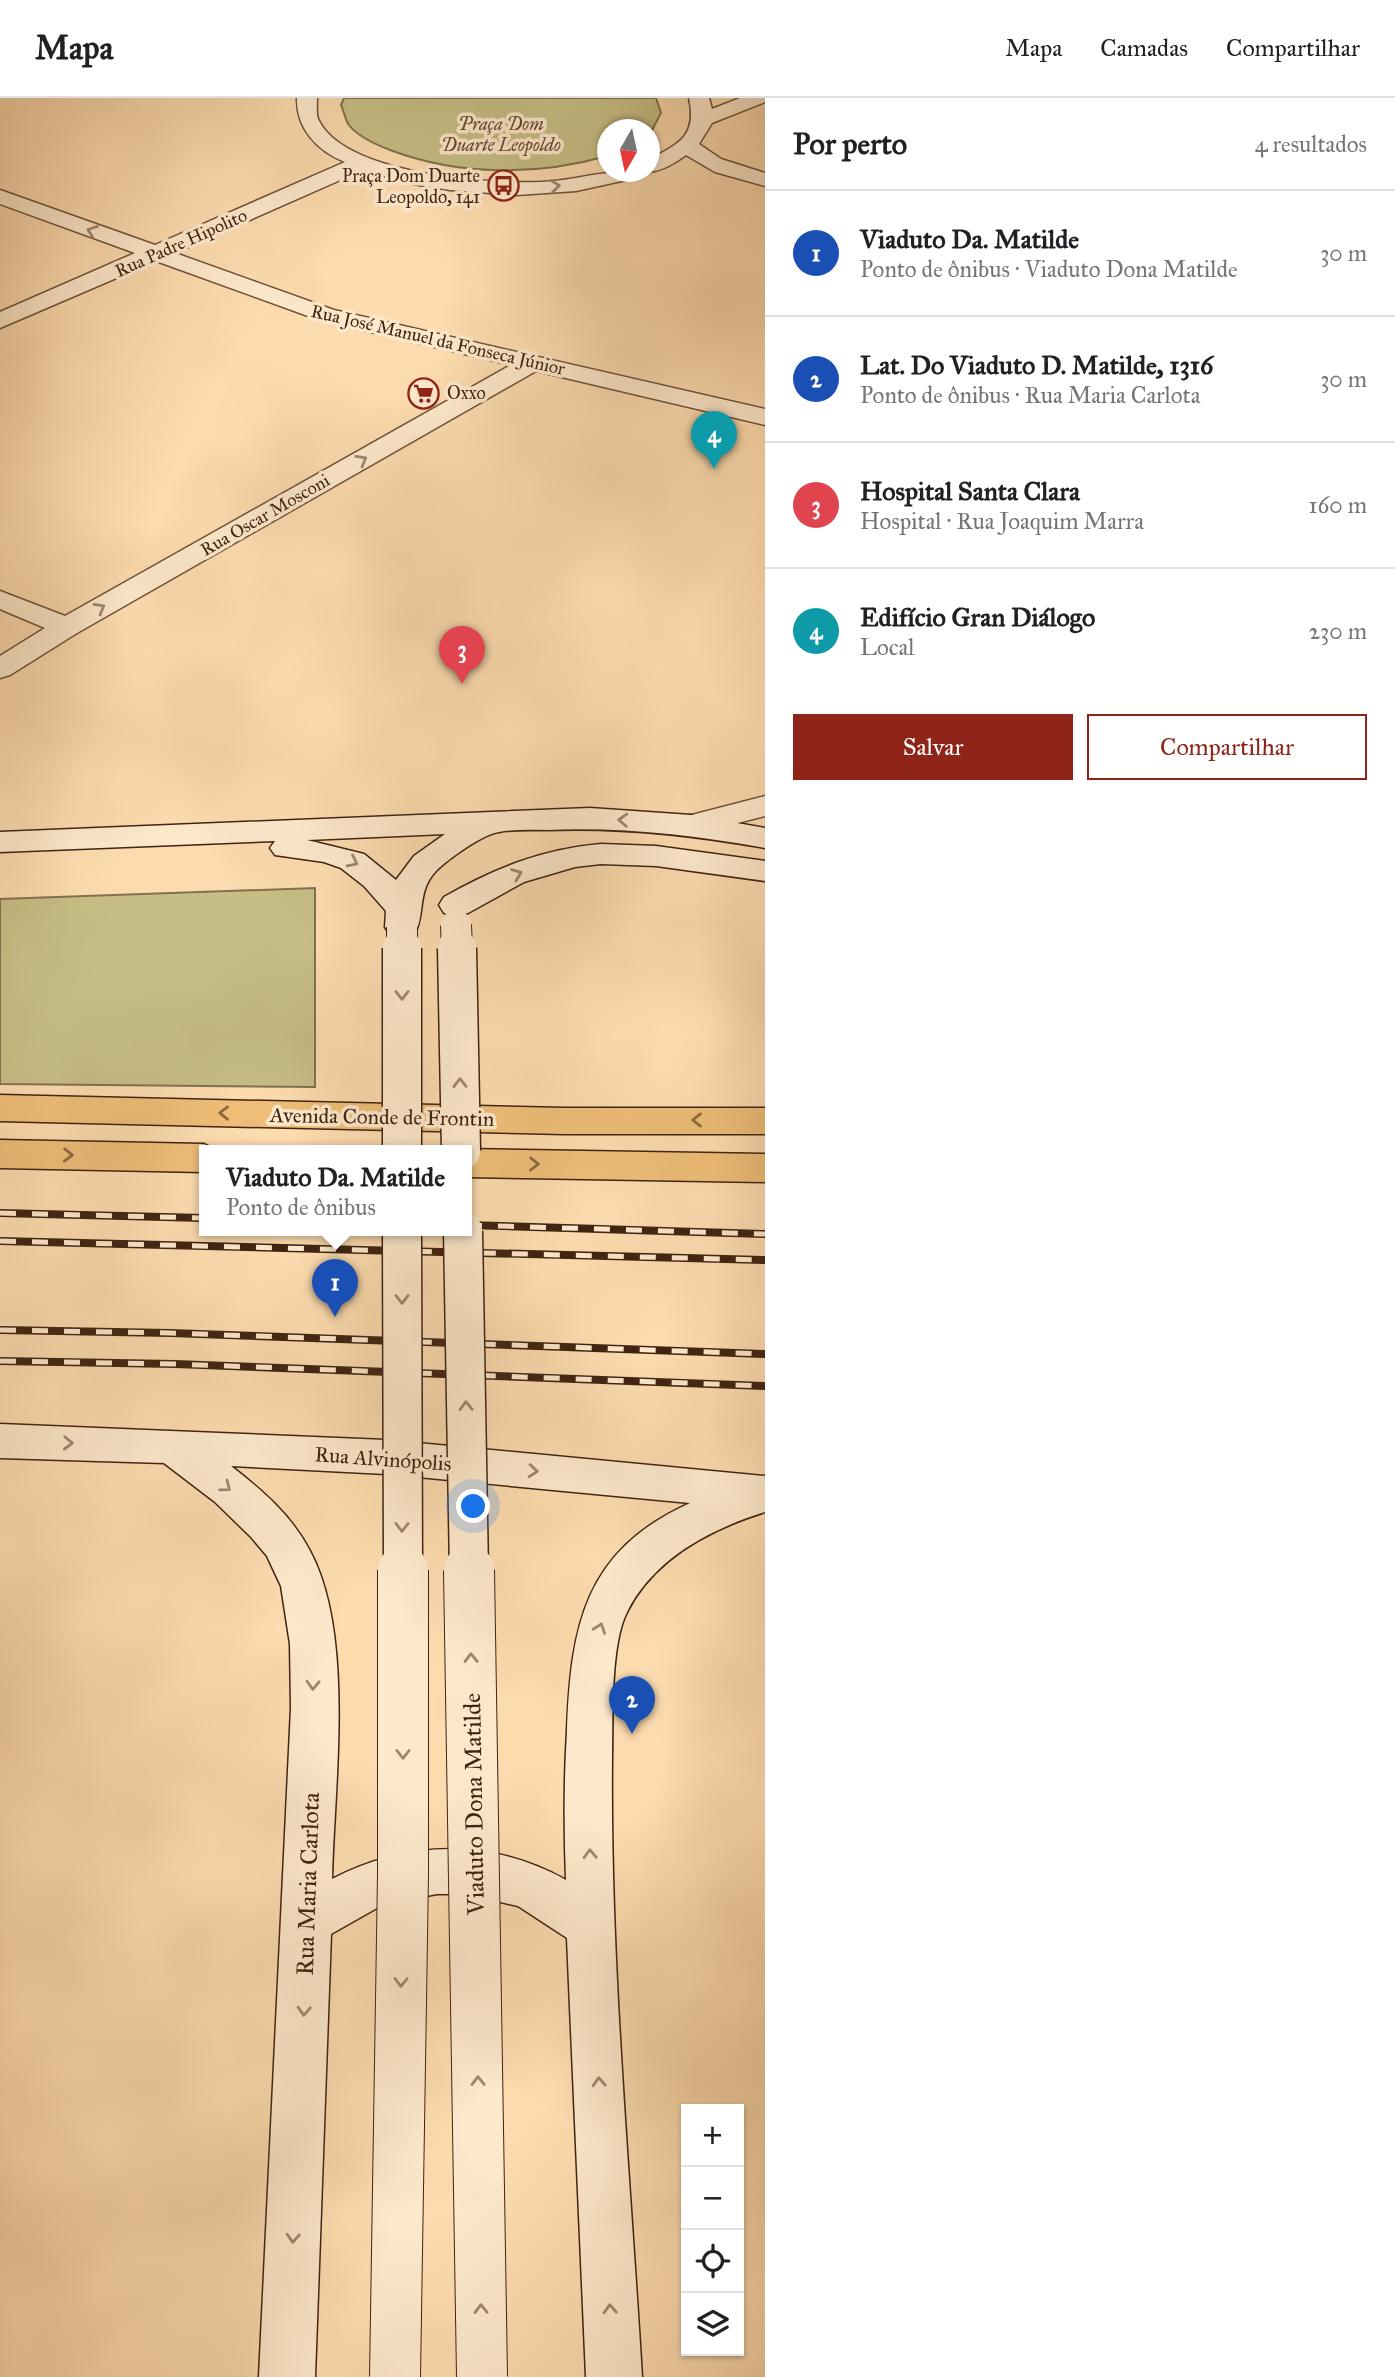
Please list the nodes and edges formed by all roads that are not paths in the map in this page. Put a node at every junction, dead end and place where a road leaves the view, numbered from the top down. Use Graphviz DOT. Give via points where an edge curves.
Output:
graph roads {
  1 [pos="307,98"];
  2 [pos="758,98"];
  3 [pos="701,108"];
  4 [pos="687,144"];
  5 [pos="660,160"];
  6 [pos="361,163"];
  7 [pos="765,180"];
  8 [pos="597,181"];
  9 [pos="0,197"];
  10 [pos="156,255"];
  11 [pos="0,321"];
  12 [pos="532,363"];
  13 [pos="765,416"];
  14 [pos="0,599"];
  15 [pos="67,627"];
  16 [pos="0,669"];
  17 [pos="765,806"];
  18 [pos="490,822"];
  19 [pos="691,825"];
  20 [pos="369,827"];
  21 [pos="216,833"];
  22 [pos="765,838"];
  23 [pos="0,842"];
  24 [pos="428,860"];
  25 [pos="765,871"];
  26 [pos="456,915"];
  27 [pos="401,917"];
  28 [pos="0,1108"];
  29 [pos="758,1119"];
  30 [pos="402,1145"];
  31 [pos="461,1145"];
  32 [pos="0,1154"];
  33 [pos="199,1158"];
  34 [pos="472,1163"];
  35 [pos="765,1168"];
  36 [pos="402,1236"];
  37 [pos="463,1236"];
  38 [pos="0,1441"];
  39 [pos="172,1446"];
  40 [pos="765,1493"];
  41 [pos="307,1922"];
  42 [pos="592,1926"];
  43 [pos="287,2377"];
  44 [pos="395,2377"];
  45 [pos="482,2377"];
  46 [pos="614,2377"];
  1 -- 6 [label="street" via="307,119 326,142"];
  2 -- 3 [label="street"];
  3 -- 4 [label="street" via="698,132"];
  4 -- 5 [label="street"];
  4 -- 7 [label="street" via="715,165"];
  6 -- 8 [label="street, one-way" via="413,179 475,188 541,188"];
  6 -- 10 [label="street, Rua Padre Hipolito"];
  10 -- 9 [label="street, Rua José Manuel da Fonseca Júnior, one-way"];
  10 -- 11 [label="street, Rua Padre Hipolito"];
  10 -- 12 [label="street, Rua José Manuel da Fonseca Júnior" via="327,315"];
  12 -- 13 [label="street, Rua José Manuel da Fonseca Júnior"];
  15 -- 12 [label="street, Rua Oscar Mosconi, one-way"];
  14 -- 15 [label="street"];
  15 -- 16 [label="street, Rua Oscar Mosconi"];
  17 -- 19 [label="street"];
  19 -- 18 [label="street, one-way" via="590,818"];
  18 -- 20 [label="street"];
  18 -- 24 [label="street"];
  19 -- 22 [label="street"];
  20 -- 21 [label="street"];
  20 -- 24 [label="street"];
  21 -- 23 [label="street"];
  21 -- 27 [label="street, one-way" via="251,846 327,850 361,865 379,878"];
  24 -- 26 [label="street" via="450,883"];
  24 -- 27 [label="street" via="414,874"];
  26 -- 25 [label="street, one-way" via="495,882 537,866 588,855 628,853"];
  31 -- 26 [label="street, one-way, bridge"];
  27 -- 30 [label="street, one-way, bridge"];
  29 -- 28 [label="highway, Avenida Conde de Frontin, one-way" via="564,1121"];
  32 -- 33 [label="highway, one-way"];
  34 -- 35 [label="highway, one-way"];
  36 -- 44 [label="street, one-way, bridge" via="403,1875"];
  45 -- 37 [label="street, Viaduto Dona Matilde, one-way, bridge"];
  38 -- 39 [label="street, Rua Alvinópolis, one-way"];
  39 -- 40 [label="street, Rua Alvinópolis, one-way" via="386,1457"];
  39 -- 41 [label="street, Rua Maria Carlota, one-way" via="246,1503 282,1542 303,1585 314,1660"];
  42 -- 40 [label="street, one-way" via="587,1770 595,1642 609,1603 635,1563 657,1543 693,1520"];
  41 -- 42 [label="street" via="338,1899 373,1883 410,1873 448,1870 525,1885"];
  41 -- 43 [label="street, Rua Maria Carlota, one-way"];
  46 -- 42 [label="street, one-way"];
}
